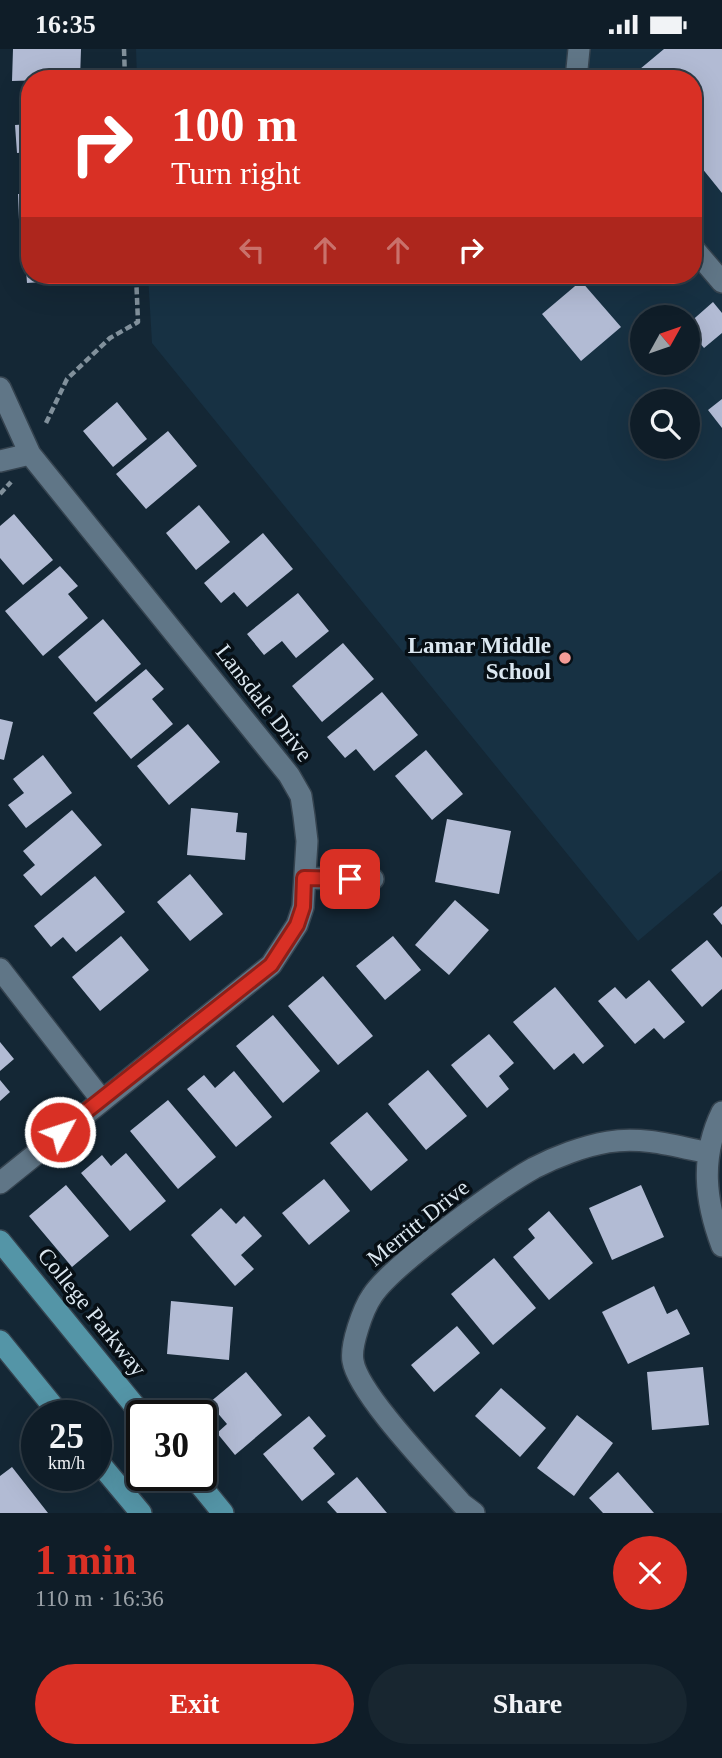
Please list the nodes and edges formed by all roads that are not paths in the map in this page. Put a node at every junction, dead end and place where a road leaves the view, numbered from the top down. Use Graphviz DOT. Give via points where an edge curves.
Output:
graph roads {
  1 [pos="579,49"];
  2 [pos="577,70"];
  3 [pos="702,259"];
  4 [pos="722,282"];
  5 [pos="0,388"];
  6 [pos="30,454"];
  7 [pos="0,461"];
  8 [pos="304,878"];
  9 [pos="373,879"];
  10 [pos="0,969"];
  11 [pos="101,1099"];
  12 [pos="722,1112"];
  13 [pos="708,1153"];
  14 [pos="0,1183"];
  15 [pos="0,1241"];
  16 [pos="722,1246"];
  17 [pos="0,1341"];
  18 [pos="48,1400"];
  19 [pos="130,1400"];
  20 [pos="112,1478"];
  21 [pos="205,1491"];
  22 [pos="141,1513"];
  23 [pos="223,1513"];
  24 [pos="474,1513"];
  1 -- 2 [label="street"];
  3 -- 4 [label="street"];
  5 -- 6 [label="street, Lansdale Drive"];
  6 -- 7 [label="street"];
  6 -- 8 [label="street, Lansdale Drive" via="289,775 301,796 304,816"];
  8 -- 9 [label="street"];
  8 -- 11 [label="street, Lansdale Drive" via="297,925 271,965"];
  10 -- 11 [label="street"];
  11 -- 14 [label="street, Lansdale Drive"];
  12 -- 13 [label="street"];
  13 -- 16 [label="street" via="706,1190"];
  13 -- 24 [label="street, Merritt Drive" via="643,1139 608,1142 557,1158 509,1184 411,1258 372,1295 359,1324 352,1361 366,1390"];
  15 -- 19 [label="main road, College Parkway"];
  17 -- 18 [label="main road"];
  20 -- 22 [label="main road"];
  21 -- 23 [label="main road"];
}
